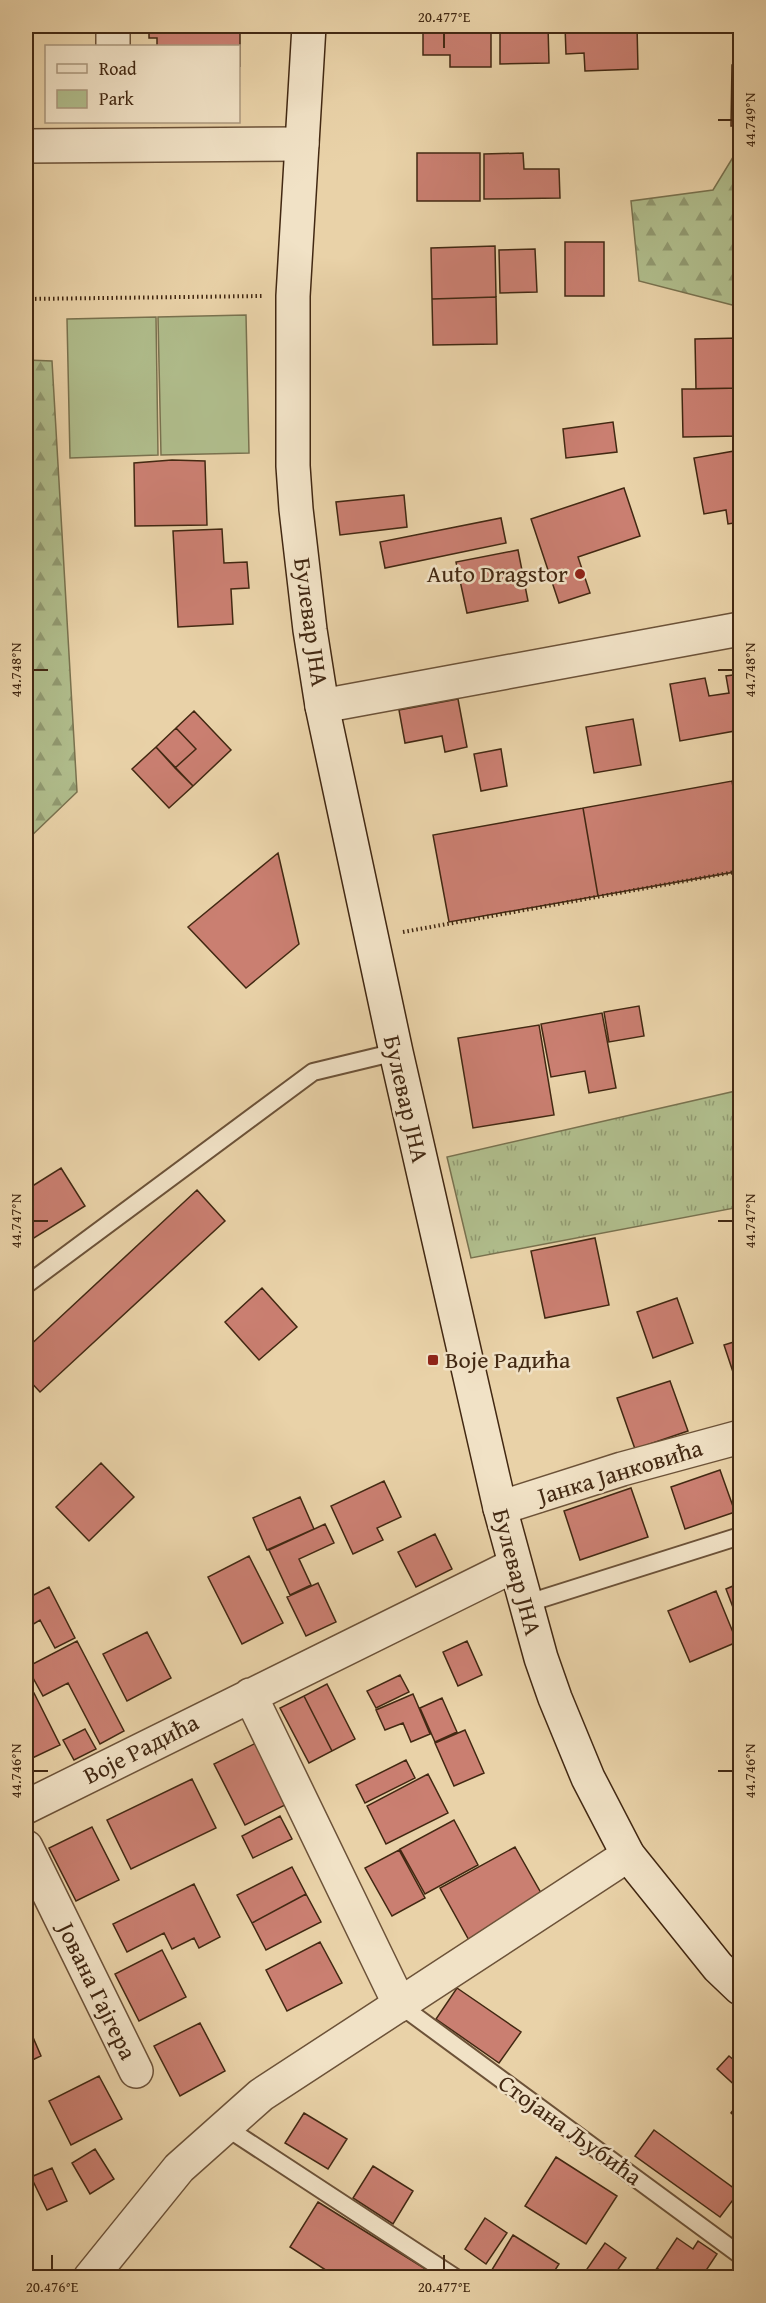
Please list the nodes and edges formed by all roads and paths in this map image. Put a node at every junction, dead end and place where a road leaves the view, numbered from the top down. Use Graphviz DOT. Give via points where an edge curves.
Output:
graph roads {
  1 [pos="113,26"];
  2 [pos="309,26"];
  3 [pos="113,45"];
  4 [pos="113,133"];
  5 [pos="302,144"];
  6 [pos="26,146"];
  7 [pos="292,296"];
  8 [pos="26,299"];
  9 [pos="741,629"];
  10 [pos="322,706"];
  11 [pos="741,871"];
  12 [pos="399,932"];
  13 [pos="396,1052"];
  14 [pos="26,1285"];
  15 [pos="741,1437"];
  16 [pos="500,1508"];
  17 [pos="741,1536"];
  18 [pos="515,1565"];
  19 [pos="525,1604"];
  20 [pos="250,1695"];
  21 [pos="26,1807"];
  22 [pos="26,1847"];
  23 [pos="628,1855"];
  24 [pos="741,1988"];
  25 [pos="400,2006"];
  26 [pos="136,2071"];
  27 [pos="224,2126"];
  28 [pos="741,2255"];
  29 [pos="93,2276"];
  30 [pos="456,2277"];
  1 -- 3 [label="street"];
  2 -- 5 [label="street, Булевар ЈНА"];
  4 -- 5 [label="street"];
  4 -- 6 [label="street"];
  5 -- 7 [label="street, Булевар ЈНА"];
  7 -- 8 [label="path"];
  7 -- 10 [label="street, Булевар ЈНА" via="296,509"];
  9 -- 10 [label="street"];
  10 -- 13 [label="street, Булевар ЈНА"];
  11 -- 12 [label="path"];
  13 -- 14 [label="lane" via="313,1072"];
  13 -- 16 [label="street, Булевар ЈНА"];
  15 -- 16 [label="street, Јанка Јанковића"];
  16 -- 18 [label="street, Булевар ЈНА"];
  17 -- 19 [label="lane"];
  18 -- 19 [label="street, Булевар ЈНА"];
  18 -- 20 [label="street, Воје Радића"];
  19 -- 23 [label="street, Булевар ЈНА" via="571,1738"];
  20 -- 21 [label="street, Воје Радића"];
  20 -- 25 [label="street"];
  22 -- 26 [label="street, Јована Гајгера"];
  23 -- 24 [label="street, Булевар ЈНА" via="718,1967"];
  23 -- 25 [label="street"];
  25 -- 27 [label="street" via="261,2095"];
  25 -- 28 [label="lane, Стојана Љубића"];
  27 -- 29 [label="street" via="179,2168"];
  27 -- 30 [label="lane"];
}
